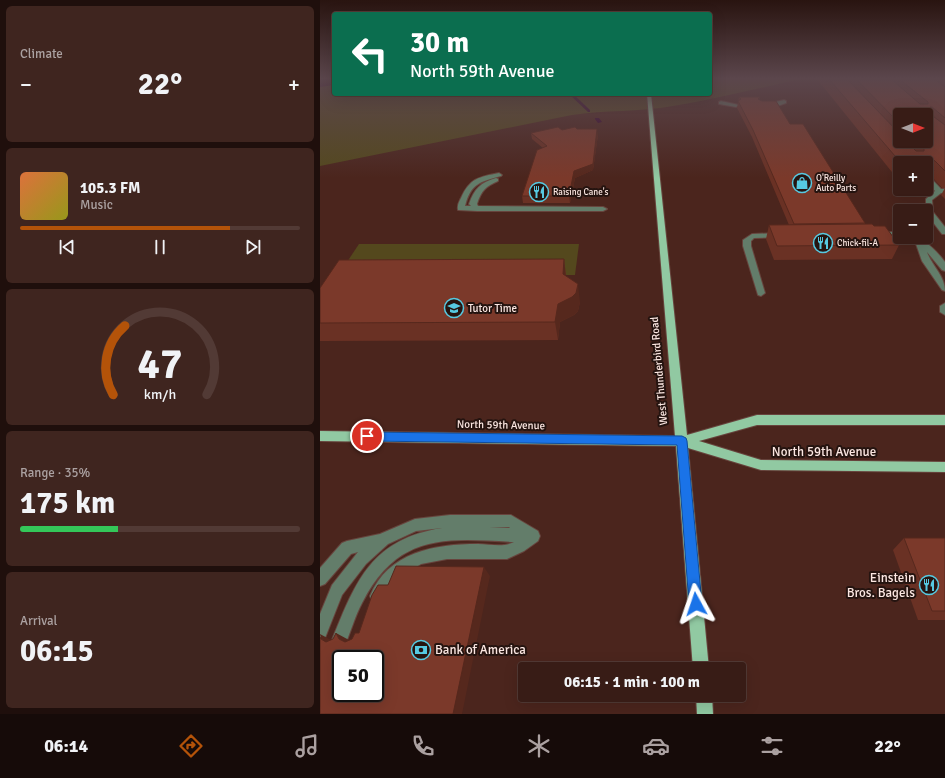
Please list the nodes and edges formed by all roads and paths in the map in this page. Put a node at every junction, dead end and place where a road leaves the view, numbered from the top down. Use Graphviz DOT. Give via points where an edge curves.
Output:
graph roads {
  1 [pos="651,112"];
  2 [pos="933,183"];
  3 [pos="942,191"];
  4 [pos="477,209"];
  5 [pos="604,209"];
  6 [pos="945,232"];
  7 [pos="787,234"];
  8 [pos="872,234"];
  9 [pos="893,234"];
  10 [pos="920,244"];
  11 [pos="923,244"];
  12 [pos="945,268"];
  13 [pos="945,288"];
  14 [pos="761,293"];
  15 [pos="945,306"];
  16 [pos="945,312"];
  17 [pos="945,420"];
  18 [pos="320,436"];
  19 [pos="682,441"];
  20 [pos="945,467"];
  21 [pos="533,536"];
  22 [pos="382,539"];
  23 [pos="320,579"];
  24 [pos="371,608"];
  25 [pos="320,632"];
  26 [pos="340,640"];
  27 [pos="700,662"];
  28 [pos="704,702"];
  29 [pos="705,714"];
  1 -- 19 [label="main road, West Thunderbird Road"];
  2 -- 3 [label="lane"];
  3 -- 6 [label="lane" via="929,200 929,212"];
  4 -- 4 [label="lane" via="473,204 477,191 497,178 480,179 472,183 461,205 462,208"];
  4 -- 5 [label="lane"];
  7 -- 14 [label="lane" via="752,236 747,240"];
  8 -- 9 [label="lane"];
  10 -- 13 [label="lane" via="926,261"];
  11 -- 12 [label="lane" via="933,252"];
  15 -- 16 [label="lane"];
  17 -- 19 [label="main road, North 59th Avenue" via="757,420"];
  18 -- 19 [label="main road, North 59th Avenue"];
  19 -- 20 [label="main road, North 59th Avenue" via="762,465"];
  19 -- 27 [label="main road, West Thunderbird Road"];
  21 -- 22 [label="lane" via="511,521 450,521 415,525"];
  21 -- 24 [label="lane" via="509,551 454,551 426,555 403,565 382,587"];
  21 -- 26 [label="lane" via="441,534 422,538 397,550 376,570 358,595"];
  22 -- 23 [label="lane" via="347,548"];
  22 -- 25 [label="lane" via="361,559 337,590"];
  28 -- 29 [label="main road"];
}
